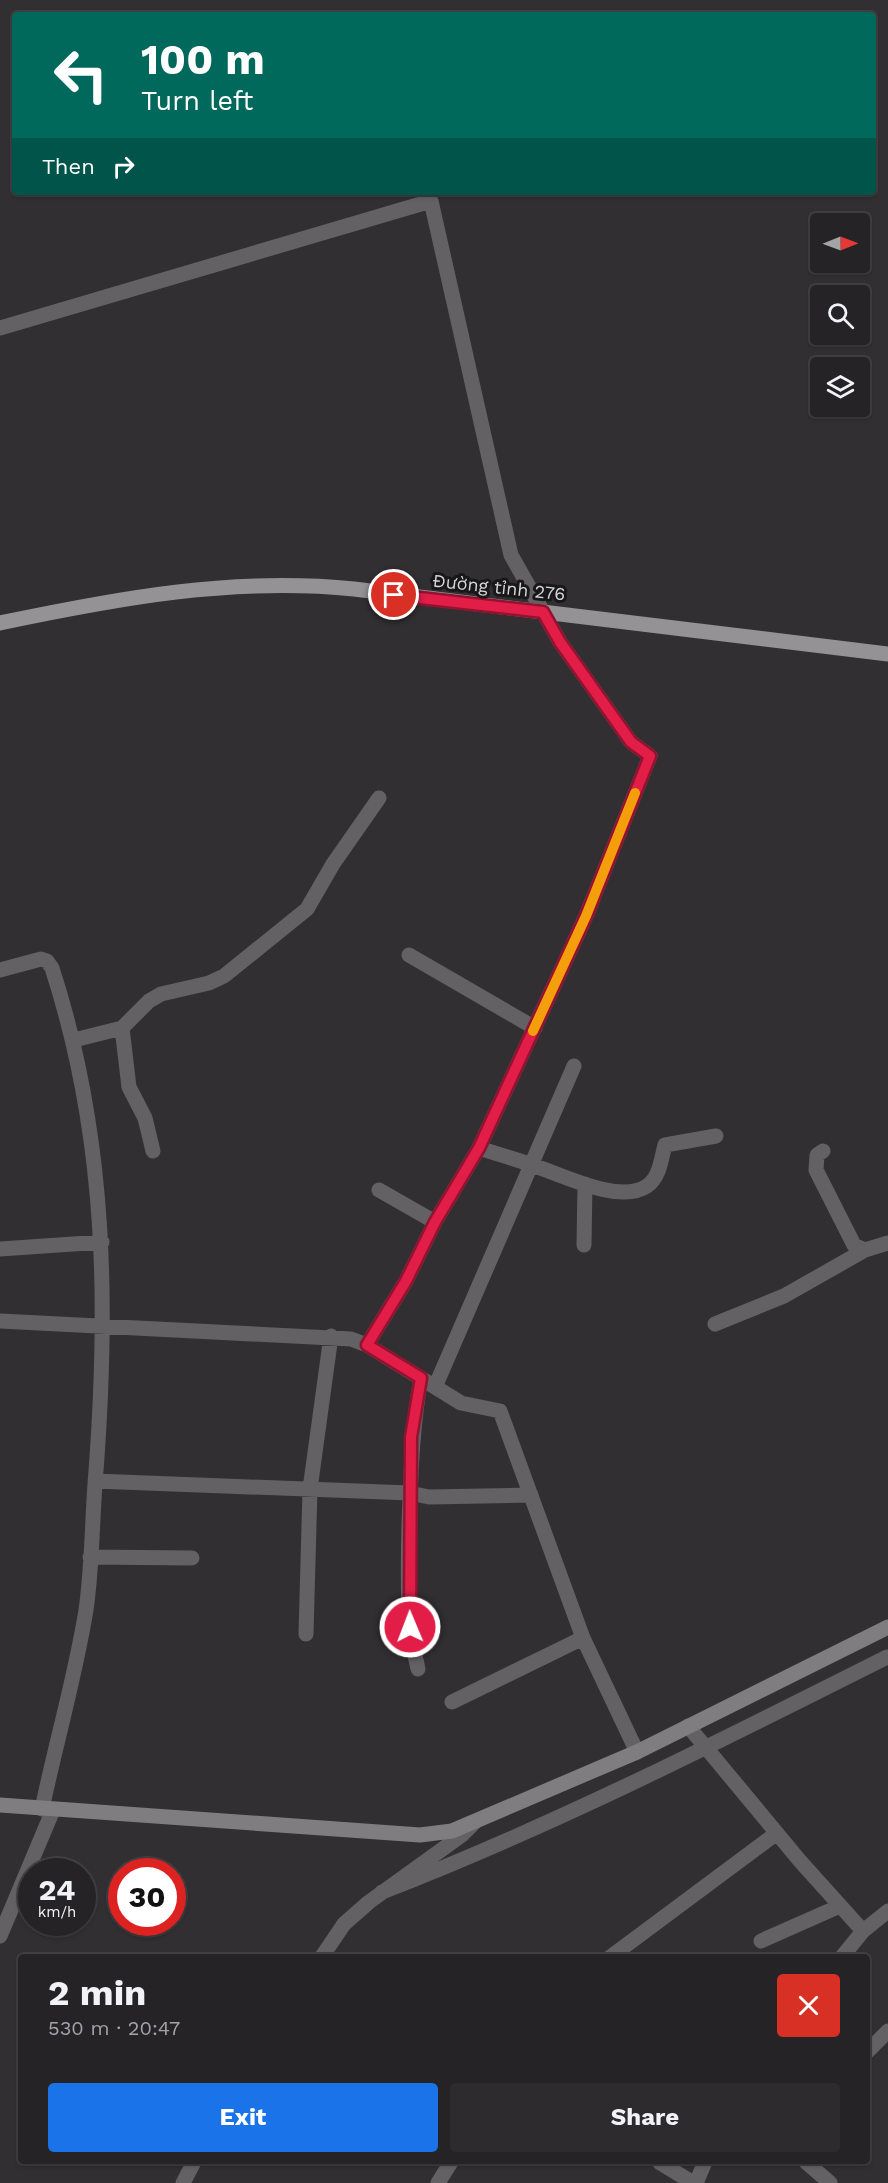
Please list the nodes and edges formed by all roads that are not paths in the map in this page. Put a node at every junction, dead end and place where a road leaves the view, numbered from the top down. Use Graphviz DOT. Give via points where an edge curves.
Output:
graph roads {
  1 [pos="0,328"];
  2 [pos="543,612"];
  3 [pos="0,623"];
  4 [pos="888,654"];
  5 [pos="379,798"];
  6 [pos="409,955"];
  7 [pos="0,970"];
  8 [pos="122,1028"];
  9 [pos="535,1028"];
  10 [pos="74,1040"];
  11 [pos="574,1066"];
  12 [pos="716,1136"];
  13 [pos="479,1148"];
  14 [pos="153,1151"];
  15 [pos="824,1151"];
  16 [pos="531,1164"];
  17 [pos="585,1184"];
  18 [pos="379,1190"];
  19 [pos="435,1222"];
  20 [pos="102,1242"];
  21 [pos="888,1242"];
  22 [pos="584,1245"];
  23 [pos="0,1250"];
  24 [pos="865,1250"];
  25 [pos="0,1321"];
  26 [pos="715,1324"];
  27 [pos="103,1328"];
  28 [pos="332,1336"];
  29 [pos="367,1345"];
  30 [pos="421,1378"];
  31 [pos="435,1387"];
  32 [pos="96,1481"];
  33 [pos="310,1489"];
  34 [pos="410,1493"];
  35 [pos="531,1495"];
  36 [pos="90,1557"];
  37 [pos="192,1558"];
  38 [pos="888,1627"];
  39 [pos="306,1634"];
  40 [pos="583,1638"];
  41 [pos="887,1657"];
  42 [pos="418,1669"];
  43 [pos="452,1702"];
  44 [pos="688,1726"];
  45 [pos="706,1748"];
  46 [pos="637,1752"];
  47 [pos="0,1805"];
  48 [pos="47,1810"];
  49 [pos="475,1822"];
  50 [pos="777,1833"];
  51 [pos="382,1892"];
  52 [pos="840,1906"];
  53 [pos="887,1914"];
  54 [pos="863,1931"];
  55 [pos="0,1936"];
  56 [pos="761,1941"];
  57 [pos="324,1954"];
  58 [pos="614,1954"];
  59 [pos="845,1954"];
  60 [pos="888,2031"];
  61 [pos="870,2049"];
  62 [pos="193,2164"];
  63 [pos="450,2164"];
  64 [pos="662,2164"];
  65 [pos="704,2164"];
  66 [pos="808,2164"];
  67 [pos="183,2183"];
  68 [pos="438,2183"];
  69 [pos="695,2183"];
  70 [pos="830,2183"];
  1 -- 2 [label="street" via="431,201 506,542"];
  2 -- 3 [label="main road, Đường tỉnh 276" via="326,586 258,584 168,592"];
  2 -- 4 [label="main road, Đường tỉnh 276"];
  2 -- 9 [label="street" via="631,742 650,756 586,916"];
  5 -- 8 [label="street" via="307,909 224,976 161,994"];
  6 -- 9 [label="street"];
  7 -- 10 [label="street" via="41,959 48,961"];
  8 -- 10 [label="street"];
  8 -- 14 [label="street" via="129,1087 145,1118"];
  9 -- 13 [label="street"];
  10 -- 20 [label="street" via="97,1173"];
  11 -- 16 [label="street"];
  12 -- 17 [label="street" via="665,1145 658,1173 635,1192 615,1192"];
  13 -- 16 [label="street"];
  13 -- 19 [label="street"];
  15 -- 24 [label="street" via="817,1155 816,1170 855,1245"];
  16 -- 17 [label="street"];
  16 -- 31 [label="street"];
  17 -- 22 [label="street"];
  18 -- 19 [label="street"];
  19 -- 29 [label="street" via="406,1281"];
  20 -- 23 [label="street"];
  20 -- 27 [label="street"];
  21 -- 24 [label="street"];
  24 -- 26 [label="street" via="784,1296"];
  25 -- 27 [label="street"];
  27 -- 28 [label="street"];
  27 -- 32 [label="street"];
  28 -- 29 [label="street"];
  28 -- 33 [label="street"];
  29 -- 30 [label="street"];
  30 -- 31 [label="street"];
  30 -- 34 [label="street" via="411,1437"];
  31 -- 35 [label="street" via="461,1403 500,1411"];
  32 -- 33 [label="street"];
  32 -- 36 [label="street"];
  33 -- 34 [label="street"];
  33 -- 39 [label="street"];
  34 -- 35 [label="street" via="429,1497"];
  34 -- 42 [label="street" via="410,1627"];
  35 -- 40 [label="street"];
  36 -- 37 [label="street"];
  36 -- 48 [label="street" via="86,1608 72,1690 56,1740"];
  38 -- 44 [label="main road"];
  40 -- 43 [label="street"];
  40 -- 46 [label="street"];
  41 -- 45 [label="street"];
  44 -- 45 [label="street"];
  44 -- 46 [label="main road"];
  45 -- 50 [label="street"];
  45 -- 51 [label="street" via="439,1870"];
  46 -- 49 [label="main road"];
  47 -- 48 [label="main road"];
  48 -- 49 [label="main road" via="420,1835 452,1831"];
  48 -- 55 [label="street"];
  49 -- 51 [label="street"];
  50 -- 52 [label="street"];
  50 -- 58 [label="street"];
  51 -- 57 [label="street" via="344,1924"];
  52 -- 54 [label="street"];
  52 -- 56 [label="street"];
  53 -- 54 [label="street"];
  54 -- 59 [label="street"];
  60 -- 61 [label="street"];
  62 -- 67 [label="street"];
  63 -- 68 [label="street"];
  64 -- 69 [label="street"];
  65 -- 69 [label="street"];
  66 -- 70 [label="street"];
}
